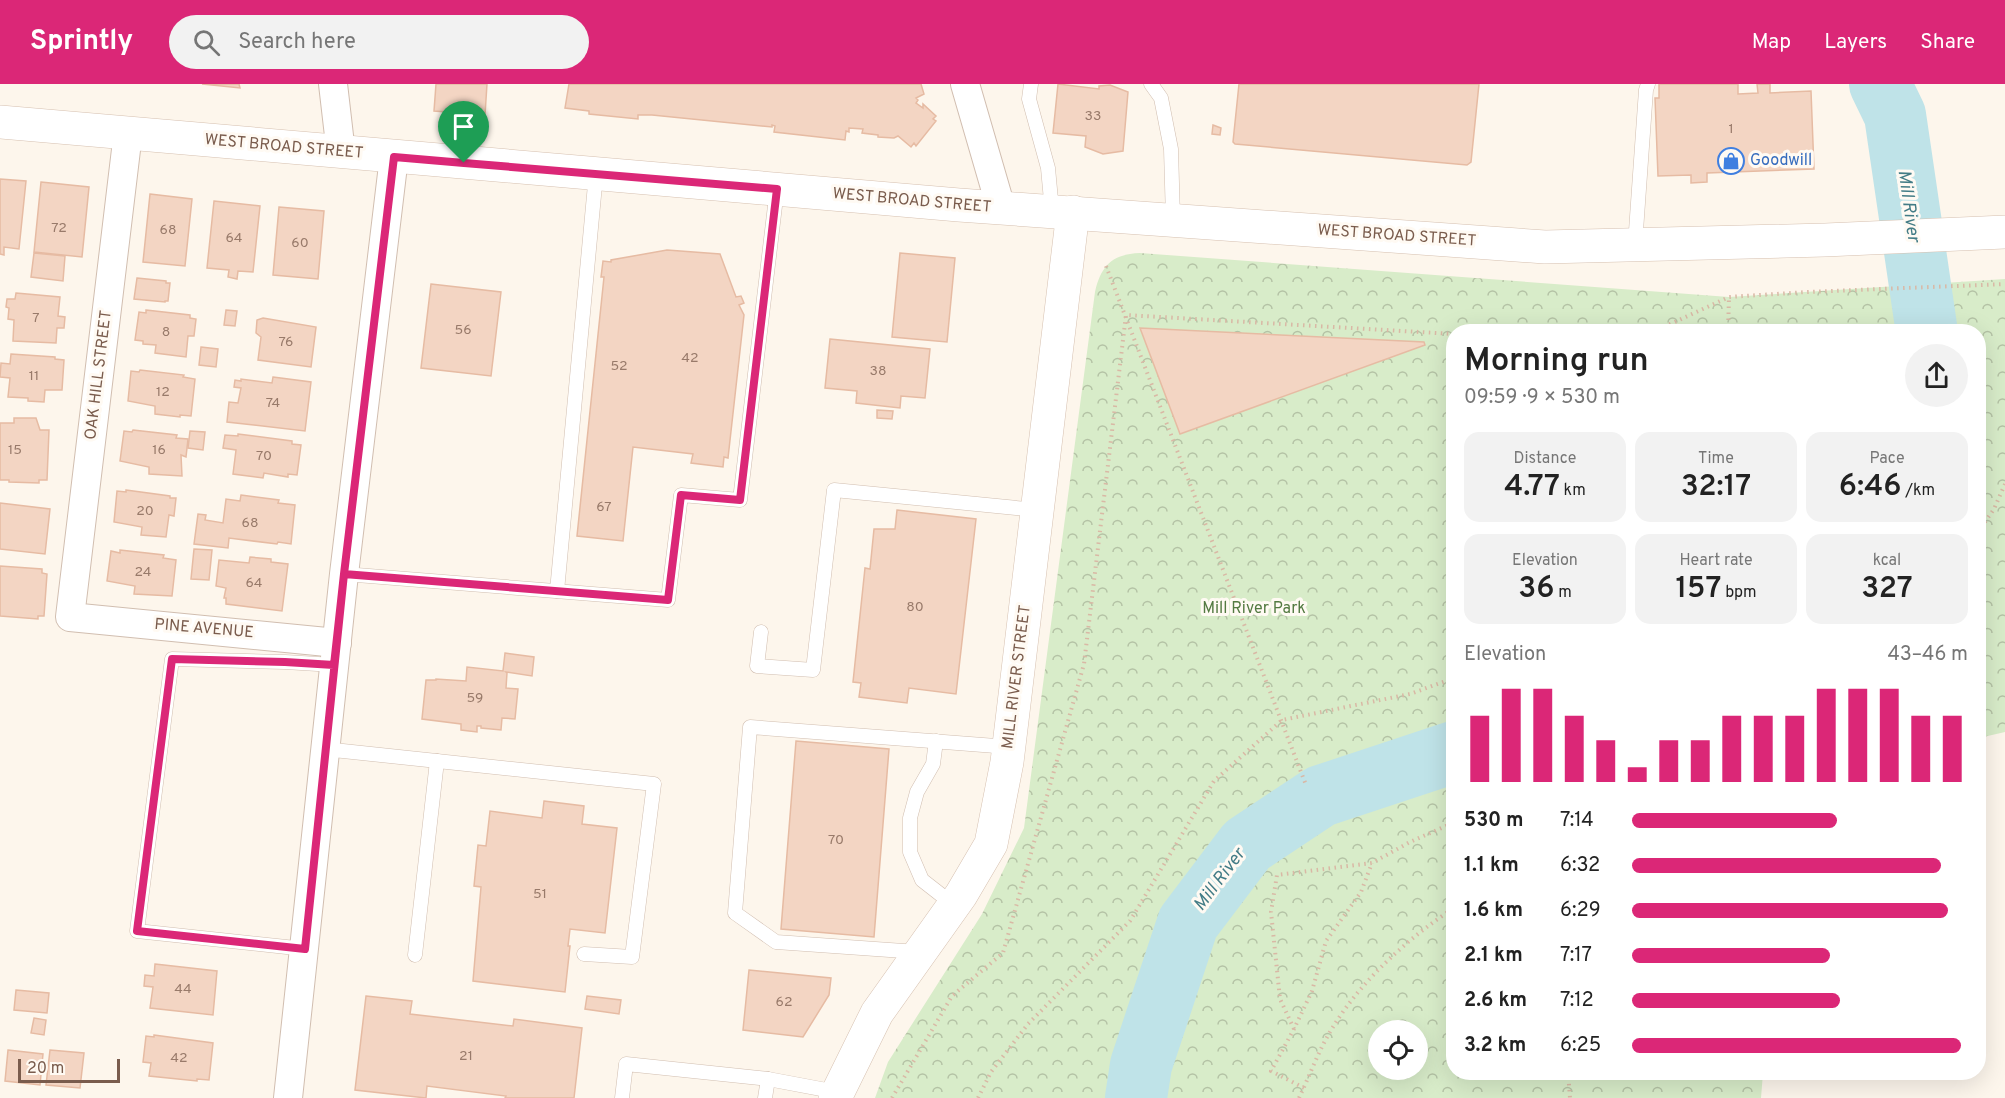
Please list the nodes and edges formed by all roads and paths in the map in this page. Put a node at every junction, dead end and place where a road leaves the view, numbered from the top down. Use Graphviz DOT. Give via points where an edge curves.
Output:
graph roads {
  1 [pos="333,84"];
  2 [pos="965,84"];
  3 [pos="1031,84"];
  4 [pos="1151,84"];
  5 [pos="1648,84"];
  6 [pos="0,122"];
  7 [pos="129,133"];
  8 [pos="341,153"];
  9 [pos="394,157"];
  10 [pos="596,174"];
  11 [pos="777,189"];
  12 [pos="1001,208"];
  13 [pos="1063,211"];
  14 [pos="1173,219"];
  15 [pos="2005,232"];
  16 [pos="1635,245"];
  17 [pos="1106,266"];
  18 [pos="2005,284"];
  19 [pos="1730,297"];
  20 [pos="1126,315"];
  21 [pos="1671,324"];
  22 [pos="1728,324"];
  23 [pos="1446,334"];
  24 [pos="2005,484"];
  25 [pos="1037,510"];
  26 [pos="1986,520"];
  27 [pos="344,574"];
  28 [pos="558,591"];
  29 [pos="70,617"];
  30 [pos="761,632"];
  31 [pos="336,654"];
  32 [pos="1446,681"];
  33 [pos="1282,720"];
  34 [pos="936,741"];
  35 [pos="1009,747"];
  36 [pos="324,749"];
  37 [pos="437,761"];
  38 [pos="1306,785"];
  39 [pos="1446,825"];
  40 [pos="1372,863"];
  41 [pos="954,905"];
  42 [pos="1446,913"];
  43 [pos="305,949"];
  44 [pos="921,952"];
  45 [pos="584,954"];
  46 [pos="416,955"];
  47 [pos="1294,1029"];
  48 [pos="768,1079"];
  49 [pos="1569,1080"];
  50 [pos="1304,1088"];
  51 [pos="836,1095"];
  52 [pos="288,1098"];
  53 [pos="622,1098"];
  54 [pos="765,1098"];
  55 [pos="892,1098"];
  56 [pos="978,1098"];
  57 [pos="1299,1098"];
  58 [pos="1570,1098"];
  1 -- 8 [label="street"];
  2 -- 12 [label="street"];
  3 -- 13 [label="lane" via="1029,99"];
  4 -- 14 [label="lane" via="1161,98 1171,149"];
  5 -- 16 [label="lane"];
  6 -- 7 [label="main road, WEST BROAD STREET"];
  7 -- 8 [label="main road, WEST BROAD STREET"];
  7 -- 29 [label="street, OAK HILL STREET"];
  8 -- 9 [label="main road, WEST BROAD STREET"];
  9 -- 10 [label="main road, WEST BROAD STREET"];
  9 -- 27 [label="street"];
  10 -- 11 [label="main road, WEST BROAD STREET"];
  10 -- 28 [label="lane"];
  11 -- 12 [label="main road, WEST BROAD STREET"];
  11 -- 28 [label="lane" via="740,500 681,495 668,600"];
  12 -- 13 [label="main road, WEST BROAD STREET"];
  13 -- 14 [label="main road, WEST BROAD STREET"];
  13 -- 25 [label="main road, MILL RIVER STREET"];
  14 -- 16 [label="main road, WEST BROAD STREET" via="1545,247"];
  15 -- 16 [label="main road, WEST BROAD STREET"];
  17 -- 20 [label="path"];
  18 -- 19 [label="path"];
  19 -- 21 [label="path"];
  19 -- 22 [label="path"];
  20 -- 23 [label="path"];
  20 -- 33 [label="path"];
  20 -- 55 [label="path" via="1084,664 1003,953 952,996"];
  24 -- 26 [label="path"];
  25 -- 30 [label="lane" via="834,490 813,670 757,666"];
  25 -- 35 [label="main road, MILL RIVER STREET"];
  27 -- 28 [label="lane"];
  27 -- 31 [label="street"];
  29 -- 31 [label="street, PINE AVENUE"];
  31 -- 36 [label="street"];
  31 -- 43 [label="lane" via="285,662 172,659 137,931"];
  32 -- 33 [label="path" via="1410,694"];
  33 -- 38 [label="path"];
  33 -- 56 [label="path" via="1215,781 1130,921 1028,1024 991,1072"];
  34 -- 35 [label="lane"];
  34 -- 41 [label="lane" via="933,764 917,792 910,818 909,852 922,880"];
  34 -- 44 [label="lane" via="750,727 735,913 777,942"];
  35 -- 41 [label="main road, MILL RIVER STREET" via="991,844"];
  36 -- 37 [label="lane"];
  36 -- 43 [label="street"];
  37 -- 45 [label="lane" via="654,784 632,957"];
  37 -- 46 [label="lane"];
  39 -- 40 [label="path"];
  40 -- 47 [label="path" via="1361,892 1326,941 1312,991"];
  40 -- 47 [label="path" via="1277,875 1271,912 1280,999"];
  41 -- 44 [label="main road, MILL RIVER STREET"];
  42 -- 50 [label="path" via="1387,961 1359,993 1333,1027"];
  43 -- 52 [label="street"];
  44 -- 51 [label="main road, MILL RIVER STREET" via="878,1013"];
  47 -- 50 [label="path" via="1270,1071"];
  48 -- 51 [label="lane"];
  48 -- 53 [label="lane" via="626,1064"];
  48 -- 54 [label="lane"];
  49 -- 58 [label="path"];
  50 -- 57 [label="path"];
}
